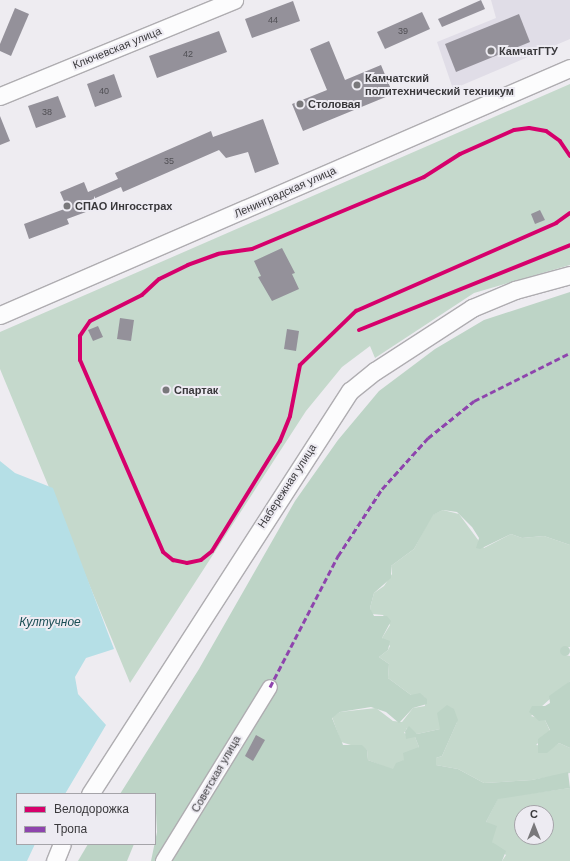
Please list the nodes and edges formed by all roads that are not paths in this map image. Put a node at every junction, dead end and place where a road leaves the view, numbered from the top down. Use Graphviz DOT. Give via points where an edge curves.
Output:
graph roads {
  1 [pos="234,0"];
  2 [pos="570,68"];
  3 [pos="0,96"];
  4 [pos="570,275"];
  5 [pos="0,315"];
  6 [pos="270,687"];
  7 [pos="91,793"];
  8 [pos="62,845"];
  9 [pos="55,861"];
  10 [pos="163,861"];
  1 -- 3 [label="main road, Ключевская улица"];
  2 -- 5 [label="main road, Ленинградская улица"];
  4 -- 7 [label="main road, Набережная улица" via="500,295 472,308 375,371 350,391"];
  6 -- 10 [label="street, Советская улица"];
  8 -- 9 [label="main road"];
}
